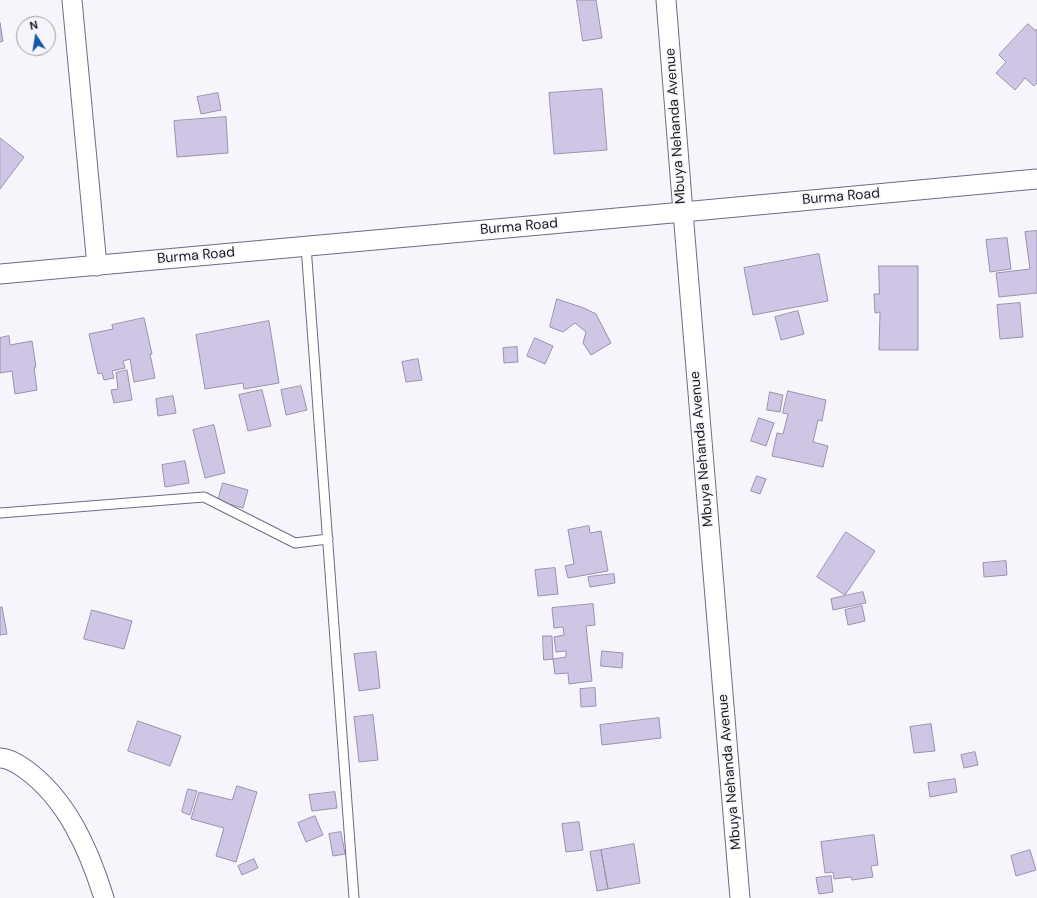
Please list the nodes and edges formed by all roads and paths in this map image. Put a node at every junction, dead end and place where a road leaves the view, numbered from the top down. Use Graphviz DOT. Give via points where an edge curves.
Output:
graph roads {
  1 [pos="72,0"];
  2 [pos="666,0"];
  3 [pos="1037,178"];
  4 [pos="682,212"];
  5 [pos="306,246"];
  6 [pos="97,266"];
  7 [pos="0,274"];
  8 [pos="0,513"];
  9 [pos="328,539"];
  10 [pos="0,758"];
  11 [pos="104,898"];
  12 [pos="354,898"];
  13 [pos="740,898"];
  1 -- 6 [label="street"];
  2 -- 4 [label="street, Mbuya Nehanda Avenue"];
  3 -- 4 [label="street, Burma Road"];
  4 -- 5 [label="street, Burma Road"];
  4 -- 13 [label="street, Mbuya Nehanda Avenue"];
  5 -- 6 [label="street, Burma Road"];
  5 -- 9 [label="lane"];
  6 -- 7 [label="street, Burma Road"];
  8 -- 9 [label="lane" via="204,497 295,543"];
  9 -- 12 [label="lane"];
  10 -- 11 [label="street" via="21,766 39,779 61,805 80,837"];
}
